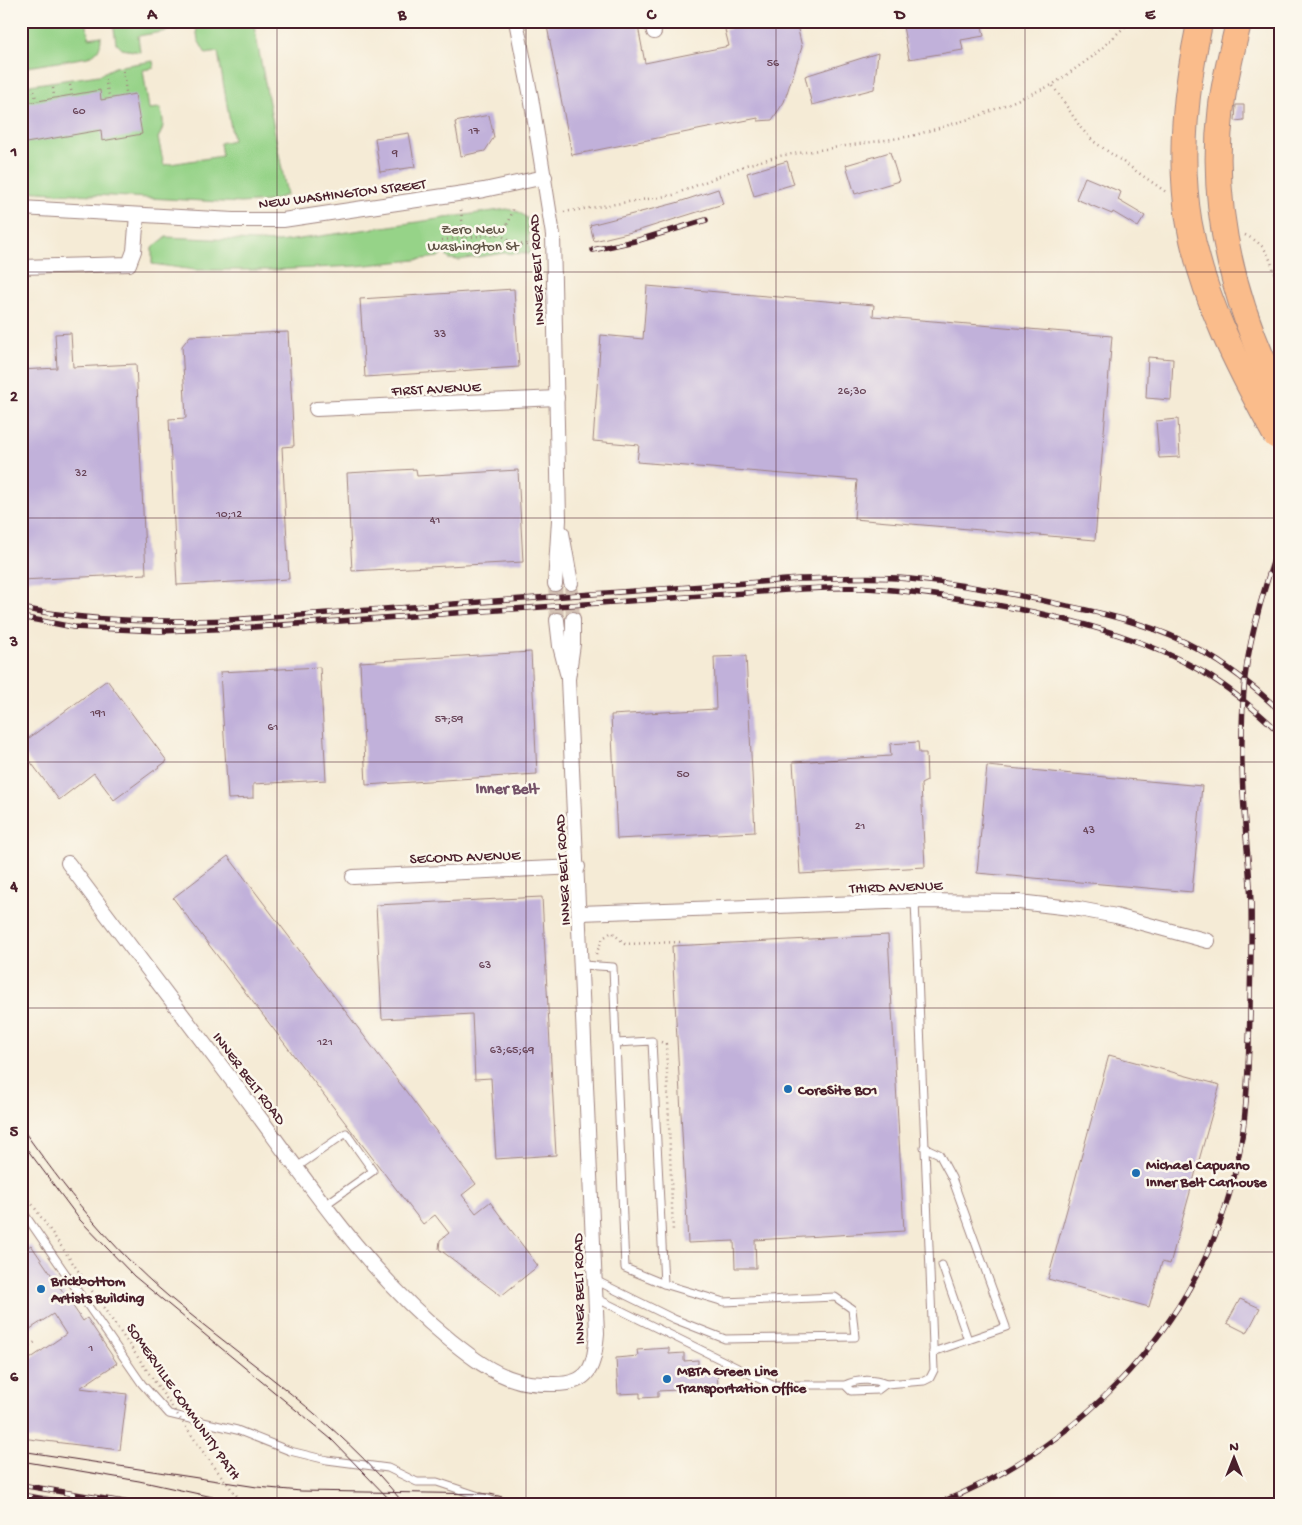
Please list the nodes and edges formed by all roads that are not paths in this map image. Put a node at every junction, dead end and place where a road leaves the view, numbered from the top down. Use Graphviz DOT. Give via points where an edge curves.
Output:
graph roads {
  1 [pos="516,21"];
  2 [pos="1200,21"];
  3 [pos="1239,21"];
  4 [pos="544,177"];
  5 [pos="21,208"];
  6 [pos="137,214"];
  7 [pos="21,267"];
  8 [pos="556,398"];
  9 [pos="1281,399"];
  10 [pos="316,409"];
  11 [pos="1276,436"];
  12 [pos="559,520"];
  13 [pos="571,583"];
  14 [pos="555,584"];
  15 [pos="573,619"];
  16 [pos="556,620"];
  17 [pos="568,678"];
  18 [pos="68,864"];
  19 [pos="578,867"];
  20 [pos="353,877"];
  21 [pos="915,901"];
  22 [pos="580,914"];
  23 [pos="1208,942"];
  24 [pos="582,960"];
  25 [pos="616,1043"];
  26 [pos="924,1147"];
  27 [pos="297,1167"];
  28 [pos="326,1205"];
  29 [pos="21,1209"];
  30 [pos="942,1265"];
  31 [pos="595,1280"];
  32 [pos="664,1284"];
  33 [pos="596,1298"];
  34 [pos="968,1340"];
  35 [pos="934,1352"];
  36 [pos="503,1504"];
  1 -- 4 [label="street, INNER BELT ROAD"];
  2 -- 11 [label="highway, bridge" via="1184,128 1189,221 1203,277 1221,327"];
  3 -- 9 [label="highway, bridge" via="1225,82 1218,137 1222,226 1236,288 1260,354"];
  4 -- 6 [label="street, NEW WASHINGTON STREET" via="484,190 283,220"];
  4 -- 8 [label="street, INNER BELT ROAD" via="555,268"];
  5 -- 6 [label="street, NEW WASHINGTON STREET"];
  6 -- 7 [label="street" via="134,251 129,264"];
  8 -- 10 [label="street, FIRST AVENUE"];
  8 -- 12 [label="street, INNER BELT ROAD"];
  12 -- 13 [label="street, INNER BELT ROAD"];
  12 -- 14 [label="street, INNER BELT ROAD"];
  15 -- 17 [label="street, INNER BELT ROAD"];
  16 -- 17 [label="street, INNER BELT ROAD"];
  17 -- 19 [label="street, INNER BELT ROAD"];
  18 -- 27 [label="street, INNER BELT ROAD"];
  19 -- 20 [label="street, SECOND AVENUE"];
  19 -- 22 [label="street, INNER BELT ROAD"];
  21 -- 22 [label="street, THIRD AVENUE"];
  21 -- 23 [label="street, THIRD AVENUE" via="1019,902 1079,909"];
  21 -- 26 [label="lane"];
  22 -- 24 [label="street, INNER BELT ROAD"];
  24 -- 25 [label="lane" via="613,967"];
  24 -- 31 [label="street, INNER BELT ROAD"];
  25 -- 32 [label="lane" via="625,1268"];
  25 -- 32 [label="lane" via="652,1041"];
  26 -- 34 [label="lane" via="939,1154 952,1178 1006,1327"];
  26 -- 35 [label="lane"];
  27 -- 28 [label="street, INNER BELT ROAD"];
  27 -- 28 [label="lane" via="346,1134 373,1171"];
  28 -- 33 [label="street, INNER BELT ROAD" via="405,1301 467,1354 516,1380 566,1384 584,1377 594,1363"];
  29 -- 36 [label="lane" via="142,1384 168,1414 237,1430 290,1451 327,1460 388,1468 417,1482 437,1482"];
  30 -- 34 [label="lane"];
  31 -- 32 [label="lane" via="674,1319 725,1339 855,1337 852,1309 836,1297 724,1302"];
  31 -- 33 [label="street, INNER BELT ROAD"];
  33 -- 35 [label="lane" via="772,1385 845,1385 851,1391 878,1390 886,1384 924,1381 934,1370"];
  34 -- 35 [label="lane"];
}
